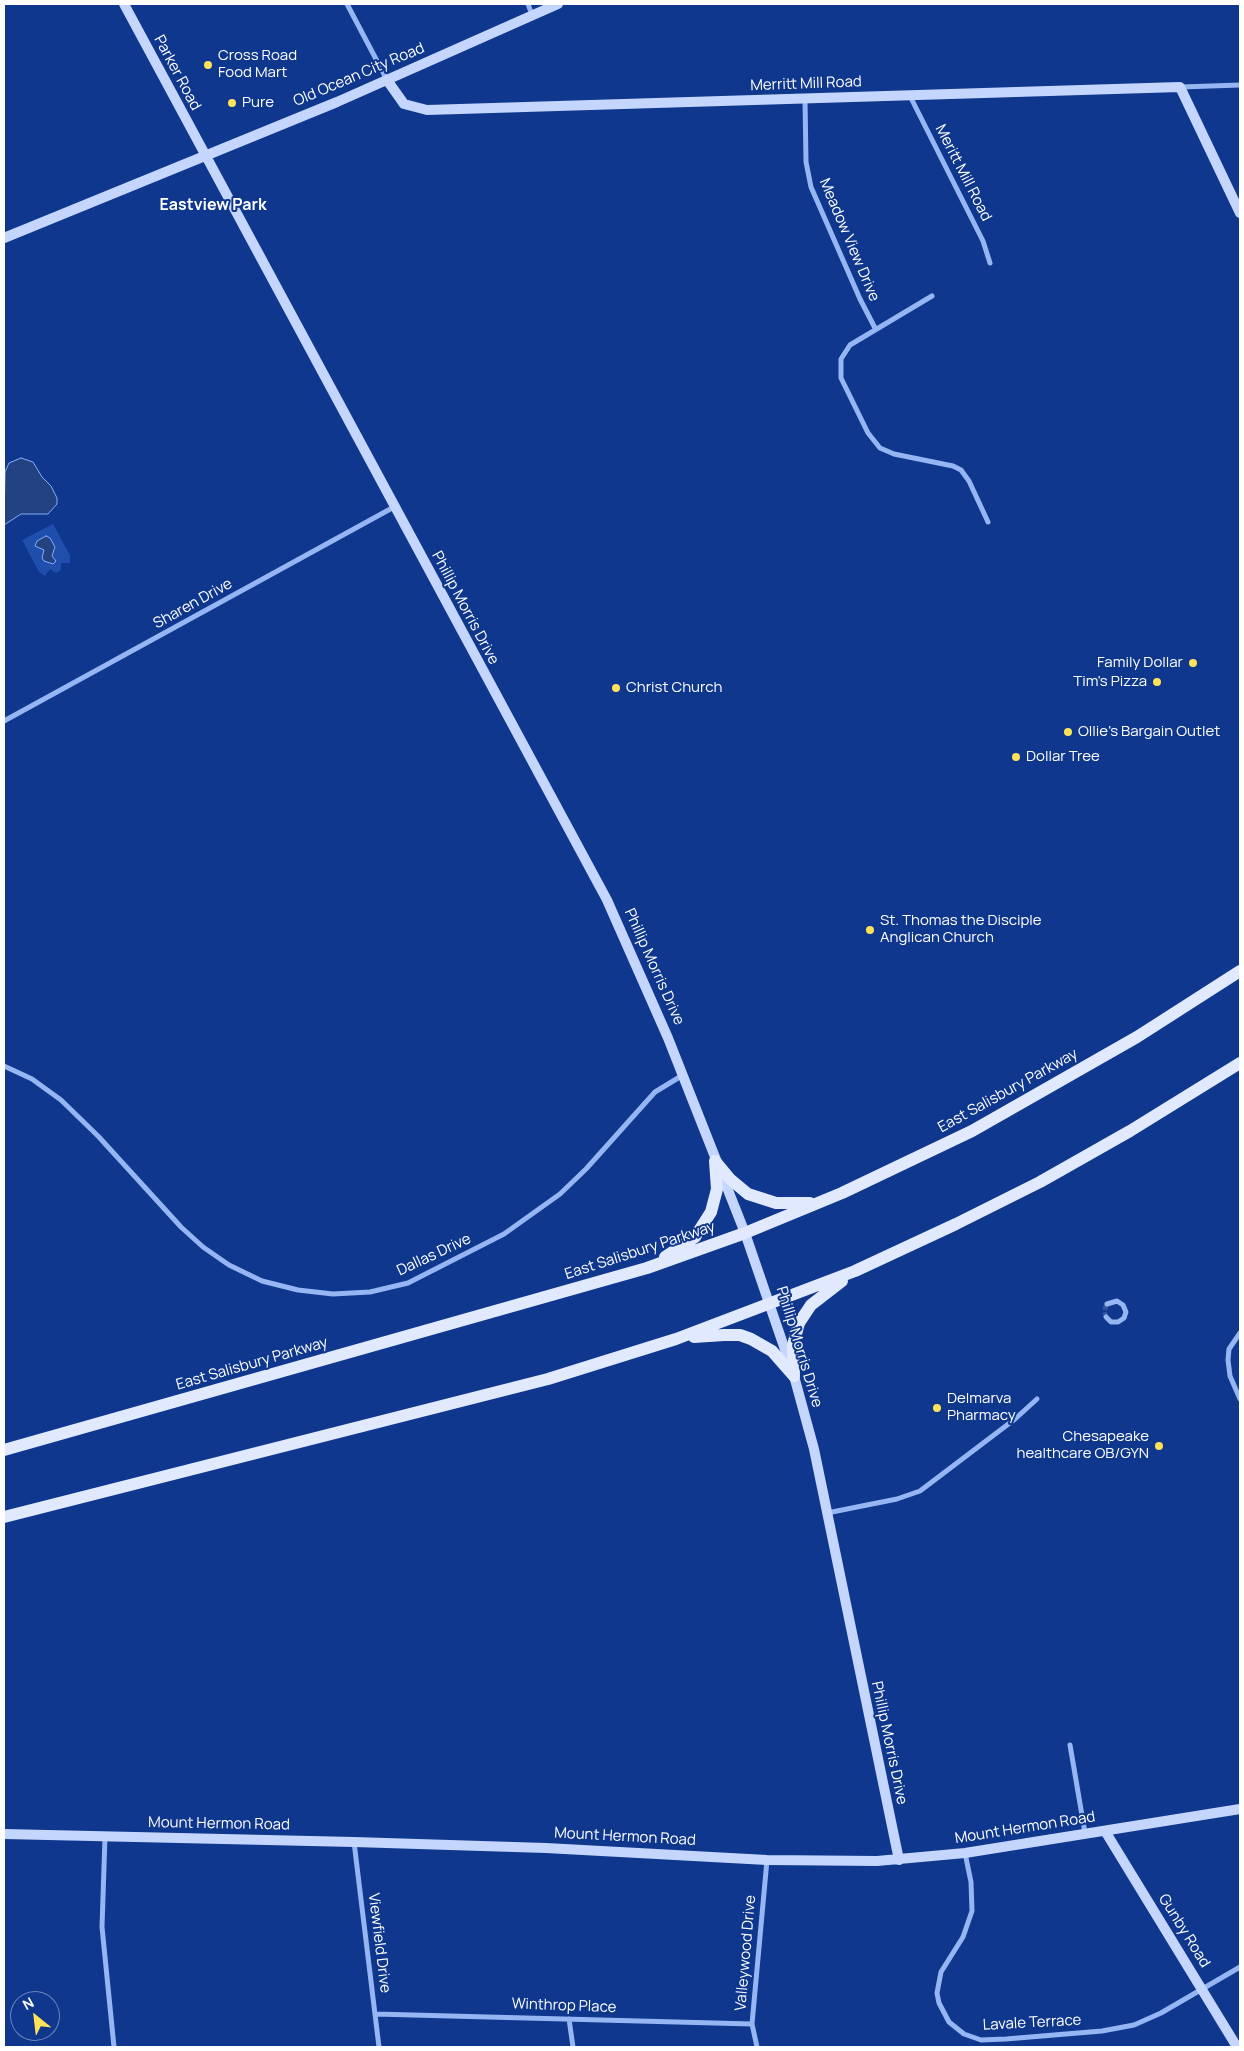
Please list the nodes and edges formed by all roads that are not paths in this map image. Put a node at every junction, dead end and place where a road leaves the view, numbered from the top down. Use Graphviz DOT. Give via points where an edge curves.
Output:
graph roads {
  1 [pos="124,4"];
  2 [pos="346,4"];
  3 [pos="528,4"];
  4 [pos="558,4"];
  5 [pos="532,15"];
  6 [pos="387,80"];
  7 [pos="1240,85"];
  8 [pos="1180,87"];
  9 [pos="910,96"];
  10 [pos="805,100"];
  11 [pos="204,156"];
  12 [pos="1240,213"];
  13 [pos="4,238"];
  14 [pos="990,263"];
  15 [pos="932,296"];
  16 [pos="876,328"];
  17 [pos="394,507"];
  18 [pos="988,522"];
  19 [pos="4,721"];
  20 [pos="1240,971"];
  21 [pos="1240,1063"];
  22 [pos="4,1066"];
  23 [pos="682,1075"];
  24 [pos="715,1161"];
  25 [pos="822,1202"];
  26 [pos="745,1233"];
  27 [pos="647,1268"];
  28 [pos="855,1271"];
  29 [pos="770,1304"];
  30 [pos="1108,1304"];
  31 [pos="1106,1317"];
  32 [pos="1240,1334"];
  33 [pos="676,1339"];
  34 [pos="794,1376"];
  35 [pos="1240,1398"];
  36 [pos="1037,1399"];
  37 [pos="4,1450"];
  38 [pos="826,1513"];
  39 [pos="4,1516"];
  40 [pos="1070,1744"];
  41 [pos="1240,1810"];
  42 [pos="1105,1831"];
  43 [pos="1085,1833"];
  44 [pos="4,1834"];
  45 [pos="105,1837"];
  46 [pos="354,1842"];
  47 [pos="965,1853"];
  48 [pos="767,1860"];
  49 [pos="898,1860"];
  50 [pos="1240,1967"];
  51 [pos="1202,1988"];
  52 [pos="375,2014"];
  53 [pos="569,2019"];
  54 [pos="752,2024"];
  55 [pos="114,2047"];
  56 [pos="379,2047"];
  57 [pos="572,2047"];
  58 [pos="757,2047"];
  59 [pos="1238,2047"];
  1 -- 11 [label="street, Parker Road"];
  2 -- 6 [label="street"];
  3 -- 5 [label="street"];
  4 -- 5 [label="street, Old Ocean City Road"];
  5 -- 6 [label="street, Old Ocean City Road"];
  6 -- 10 [label="street, Merritt Mill Road" via="404,104 427,110"];
  6 -- 11 [label="street, Old Ocean City Road"];
  7 -- 8 [label="street, Merritt Mill Road"];
  8 -- 9 [label="street, Merritt Mill Road"];
  8 -- 12 [label="street"];
  9 -- 10 [label="street, Merritt Mill Road"];
  9 -- 14 [label="street, Meritt Mill Road" via="983,240"];
  10 -- 16 [label="street, Meadow View Drive" via="806,162 811,187 860,300"];
  11 -- 13 [label="street, Old Ocean City Road"];
  11 -- 17 [label="street, Phillip Morris Drive"];
  15 -- 16 [label="street"];
  16 -- 18 [label="street" via="850,345 841,359 840,369 840,378 868,433 886,452 961,470"];
  17 -- 19 [label="street, Sharen Drive"];
  17 -- 23 [label="street, Phillip Morris Drive" via="608,900"];
  20 -- 25 [label="main road, East Salisbury Parkway" via="1137,1038 1023,1104"];
  21 -- 28 [label="main road" via="1138,1127 1040,1182"];
  22 -- 23 [label="street, Dallas Drive" via="32,1079 61,1100 203,1247 229,1265 262,1281 333,1294 370,1292 408,1283 468,1255 511,1230 560,1194 655,1092"];
  23 -- 24 [label="street, Phillip Morris Drive"];
  24 -- 25 [label="main road" via="739,1188 764,1200 788,1204"];
  24 -- 26 [label="street, Phillip Morris Drive"];
  24 -- 27 [label="main road" via="715,1202 704,1226 695,1237"];
  25 -- 26 [label="main road, East Salisbury Parkway"];
  26 -- 27 [label="main road, East Salisbury Parkway"];
  26 -- 29 [label="street, Phillip Morris Drive"];
  27 -- 37 [label="main road, East Salisbury Parkway"];
  28 -- 29 [label="main road"];
  28 -- 34 [label="main road" via="804,1314 793,1345"];
  29 -- 33 [label="main road"];
  29 -- 34 [label="street, Phillip Morris Drive"];
  30 -- 31 [label="street" via="1117,1301 1126,1312 1118,1322 1111,1322"];
  32 -- 35 [label="street" via="1230,1349 1228,1360 1231,1379"];
  33 -- 34 [label="main road" via="740,1335 772,1351"];
  33 -- 39 [label="main road" via="548,1379"];
  34 -- 38 [label="street, Phillip Morris Drive" via="814,1449"];
  36 -- 38 [label="street" via="920,1491"];
  38 -- 49 [label="street, Phillip Morris Drive"];
  40 -- 43 [label="street"];
  41 -- 42 [label="street, Mount Hermon Road"];
  42 -- 43 [label="street, Mount Hermon Road"];
  42 -- 51 [label="street, Gunby Road"];
  43 -- 47 [label="street, Mount Hermon Road"];
  44 -- 45 [label="street, Mount Hermon Road"];
  45 -- 46 [label="street, Mount Hermon Road"];
  45 -- 55 [label="street" via="102,1927"];
  46 -- 48 [label="street, Mount Hermon Road"];
  46 -- 52 [label="street, Viewfield Drive"];
  47 -- 49 [label="street, Mount Hermon Road"];
  47 -- 51 [label="street, Lavale Terrace" via="972,1911 964,1937 941,1972 937,1993 946,2018 964,2034 981,2040 1006,2040 1118,2028 1149,2020"];
  48 -- 49 [label="street, Mount Hermon Road"];
  48 -- 54 [label="street, Valleywood Drive"];
  50 -- 51 [label="street, Lavale Terrace"];
  51 -- 59 [label="street, Gunby Road"];
  52 -- 53 [label="street, Winthrop Place"];
  52 -- 56 [label="street, Viewfield Drive"];
  53 -- 54 [label="street, Winthrop Place"];
  53 -- 57 [label="street"];
  54 -- 58 [label="street, Valleywood Drive"];
}
